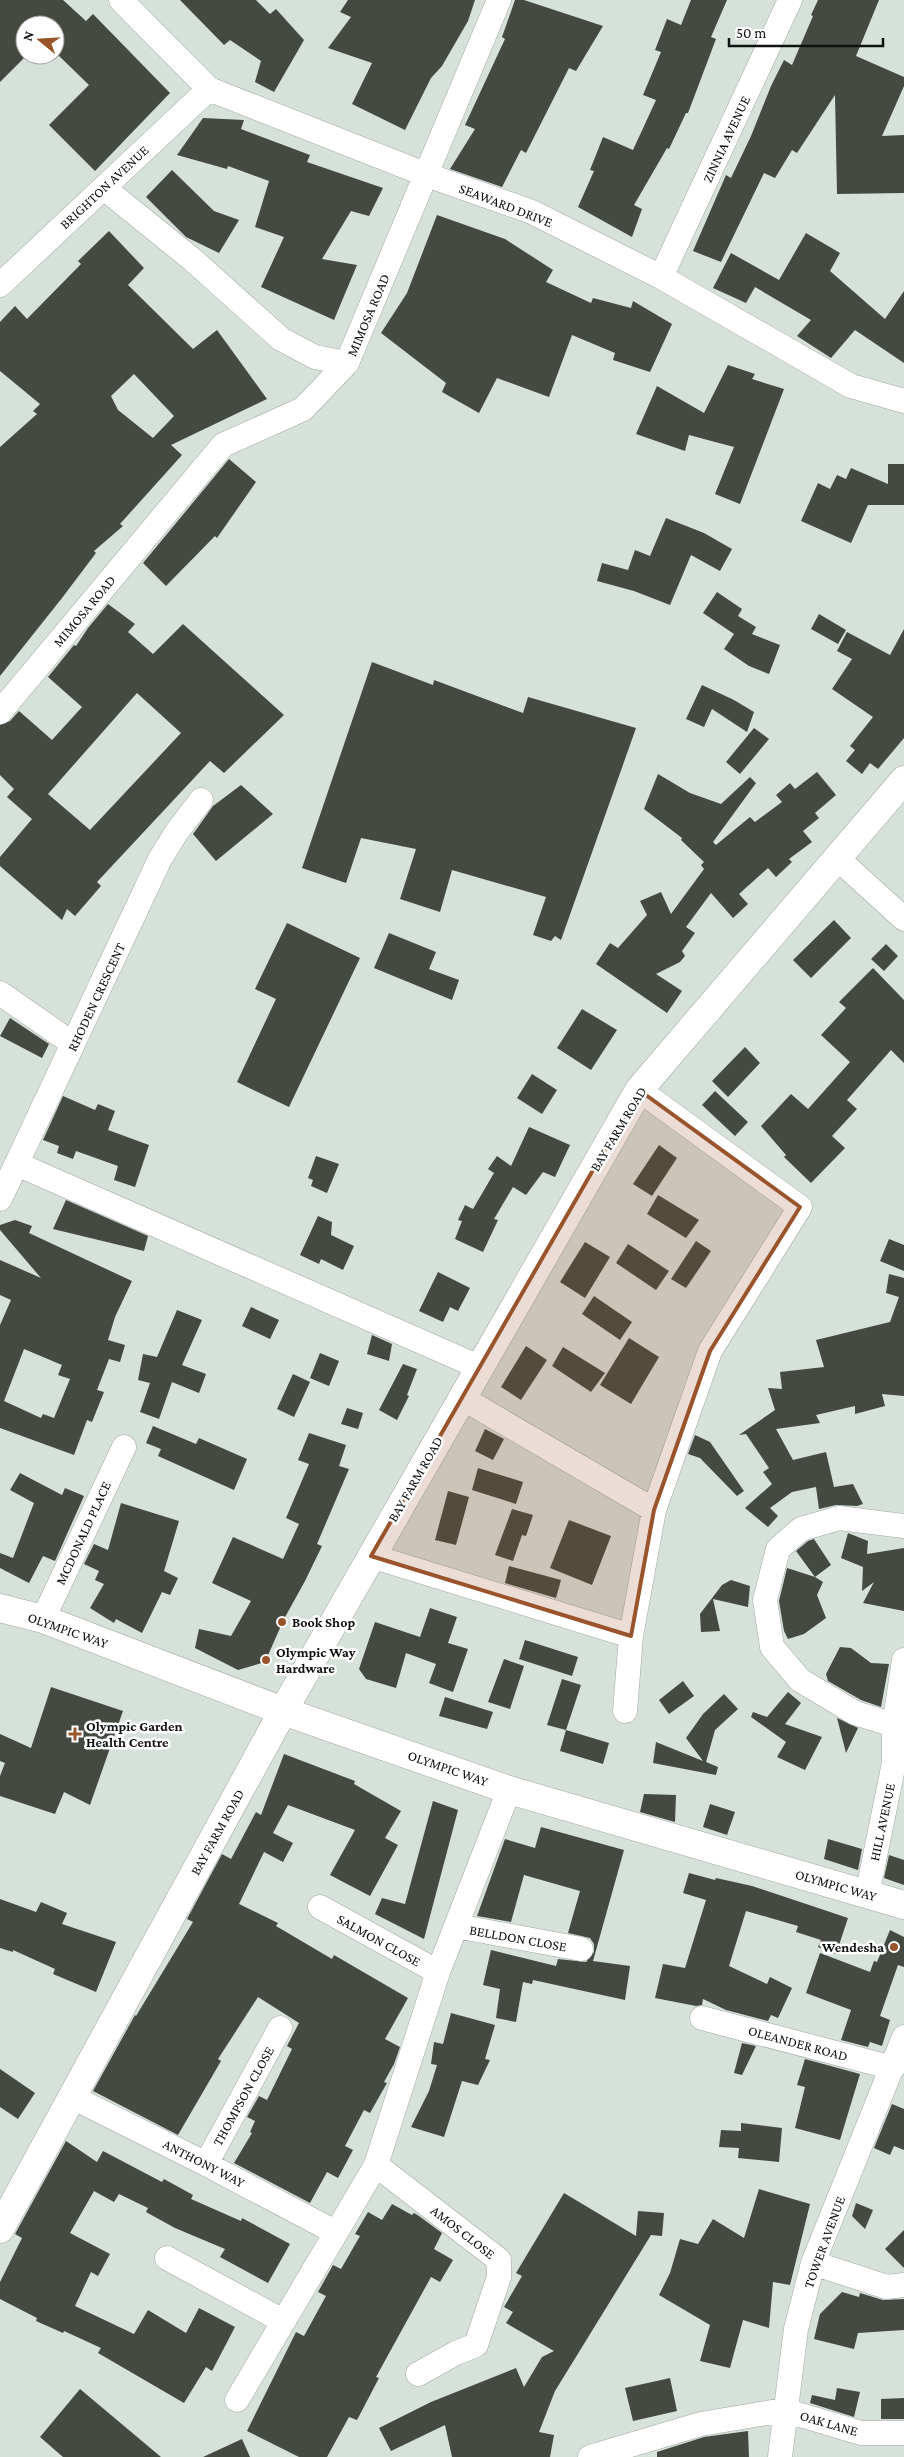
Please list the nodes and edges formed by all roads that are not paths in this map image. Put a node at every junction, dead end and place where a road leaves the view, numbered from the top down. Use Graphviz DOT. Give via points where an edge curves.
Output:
graph roads {
  1 [pos="120,0"];
  2 [pos="499,0"];
  3 [pos="790,0"];
  4 [pos="209,90"];
  5 [pos="427,175"];
  6 [pos="104,188"];
  7 [pos="661,277"];
  8 [pos="0,286"];
  9 [pos="348,363"];
  10 [pos="904,400"];
  11 [pos="0,712"];
  12 [pos="904,780"];
  13 [pos="201,800"];
  14 [pos="837,858"];
  15 [pos="904,918"];
  16 [pos="0,993"];
  17 [pos="74,1044"];
  18 [pos="639,1090"];
  19 [pos="17,1164"];
  20 [pos="0,1198"];
  21 [pos="479,1367"];
  22 [pos="462,1398"];
  23 [pos="124,1447"];
  24 [pos="654,1510"];
  25 [pos="904,1526"];
  26 [pos="371,1556"];
  27 [pos="0,1608"];
  28 [pos="42,1619"];
  29 [pos="632,1636"];
  30 [pos="904,1660"];
  31 [pos="283,1711"];
  32 [pos="625,1711"];
  33 [pos="899,1727"];
  34 [pos="509,1790"];
  35 [pos="867,1895"];
  36 [pos="904,1905"];
  37 [pos="320,1907"];
  38 [pos="456,1926"];
  39 [pos="581,1949"];
  40 [pos="438,1972"];
  41 [pos="702,2018"];
  42 [pos="280,2028"];
  43 [pos="904,2036"];
  44 [pos="893,2068"];
  45 [pos="72,2097"];
  46 [pos="206,2164"];
  47 [pos="376,2165"];
  48 [pos="0,2229"];
  49 [pos="335,2232"];
  50 [pos="167,2258"];
  51 [pos="813,2262"];
  52 [pos="904,2285"];
  53 [pos="284,2321"];
  54 [pos="418,2374"];
  55 [pos="237,2400"];
  56 [pos="784,2410"];
  57 [pos="904,2433"];
  58 [pos="592,2457"];
  59 [pos="780,2457"];
  1 -- 4 [label="street, SEAWARD DRIVE"];
  2 -- 5 [label="street, MIMOSA ROAD"];
  3 -- 7 [label="street, ZINNIA AVENUE"];
  4 -- 5 [label="street, SEAWARD DRIVE"];
  4 -- 6 [label="street, BRIGHTON AVENUE"];
  5 -- 7 [label="street, SEAWARD DRIVE" via="532,212"];
  5 -- 9 [label="street, MIMOSA ROAD"];
  6 -- 8 [label="street, BRIGHTON AVENUE"];
  6 -- 9 [label="street" via="193,260 281,340 315,357"];
  7 -- 10 [label="street, SEAWARD DRIVE" via="851,386"];
  9 -- 11 [label="street, MIMOSA ROAD" via="303,410 223,445"];
  12 -- 14 [label="street, BAY FARM ROAD"];
  13 -- 17 [label="street, RHODEN CRESCENT" via="160,859"];
  14 -- 15 [label="street"];
  14 -- 18 [label="street, BAY FARM ROAD"];
  16 -- 17 [label="street"];
  17 -- 19 [label="street, RHODEN CRESCENT"];
  18 -- 21 [label="street, BAY FARM ROAD"];
  18 -- 24 [label="street" via="800,1207 710,1351"];
  19 -- 20 [label="street, RHODEN CRESCENT"];
  19 -- 21 [label="street"];
  21 -- 22 [label="street, BAY FARM ROAD"];
  22 -- 24 [label="street"];
  22 -- 26 [label="street, BAY FARM ROAD"];
  23 -- 28 [label="street, MCDONALD PLACE"];
  24 -- 29 [label="street"];
  25 -- 33 [label="street" via="839,1518 800,1529 778,1549 765,1600 772,1647 800,1680 855,1713"];
  26 -- 29 [label="street"];
  26 -- 31 [label="street, BAY FARM ROAD"];
  27 -- 28 [label="street, OLYMPIC WAY"];
  28 -- 31 [label="street, OLYMPIC WAY"];
  29 -- 32 [label="street"];
  30 -- 33 [label="street, HILL AVENUE"];
  31 -- 34 [label="street, OLYMPIC WAY"];
  31 -- 45 [label="street, BAY FARM ROAD"];
  33 -- 35 [label="street, HILL AVENUE"];
  34 -- 35 [label="street, OLYMPIC WAY"];
  34 -- 38 [label="street"];
  35 -- 36 [label="street, OLYMPIC WAY"];
  37 -- 40 [label="street, SALMON CLOSE"];
  38 -- 39 [label="street, BELLDON CLOSE"];
  38 -- 40 [label="street"];
  40 -- 47 [label="street"];
  41 -- 44 [label="street, OLEANDER ROAD"];
  42 -- 46 [label="street, THOMPSON CLOSE"];
  43 -- 44 [label="street, TOWER AVENUE"];
  44 -- 51 [label="street, TOWER AVENUE"];
  45 -- 46 [label="street, ANTHONY WAY"];
  45 -- 48 [label="street, BAY FARM ROAD"];
  46 -- 49 [label="street, ANTHONY WAY"];
  47 -- 49 [label="street"];
  47 -- 54 [label="street, AMOS CLOSE" via="499,2260 499,2277 476,2345"];
  49 -- 53 [label="street"];
  50 -- 53 [label="street"];
  51 -- 52 [label="street" via="887,2287"];
  51 -- 56 [label="street, TOWER AVENUE" via="796,2329"];
  53 -- 55 [label="street"];
  56 -- 57 [label="street, OAK LANE" via="861,2433"];
  56 -- 58 [label="street" via="701,2424"];
  56 -- 59 [label="street, TOWER AVENUE"];
}
